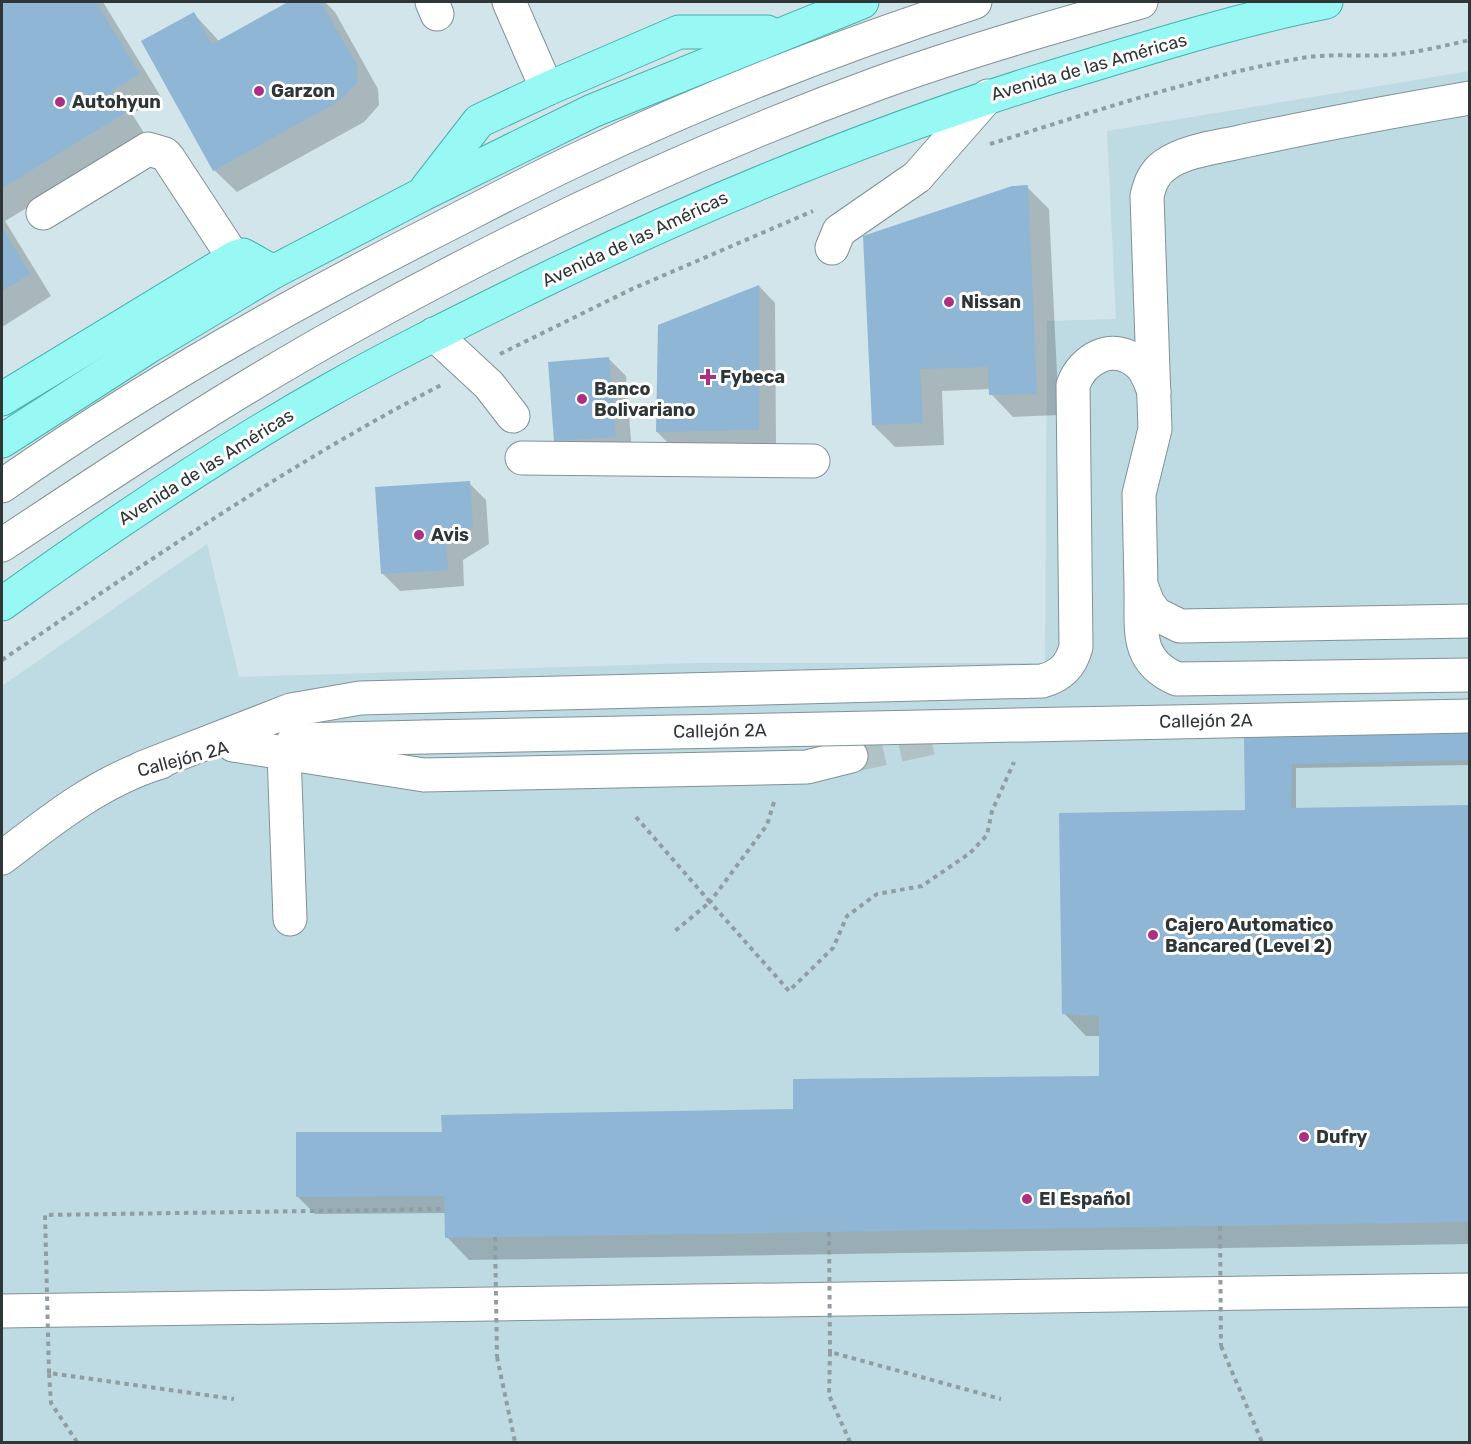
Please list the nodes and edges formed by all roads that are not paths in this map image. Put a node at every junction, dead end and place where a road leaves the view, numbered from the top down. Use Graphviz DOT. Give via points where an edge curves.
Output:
graph roads {
  1 [pos="509,2"];
  2 [pos="862,2"];
  3 [pos="975,2"];
  4 [pos="1141,2"];
  5 [pos="1326,2"];
  6 [pos="781,33"];
  7 [pos="547,89"];
  8 [pos="988,96"];
  9 [pos="1470,98"];
  10 [pos="423,194"];
  11 [pos="43,213"];
  12 [pos="832,248"];
  13 [pos="234,258"];
  14 [pos="273,272"];
  15 [pos="434,334"];
  16 [pos="1154,392"];
  17 [pos="2,399"];
  18 [pos="513,416"];
  19 [pos="2,441"];
  20 [pos="522,458"];
  21 [pos="813,461"];
  22 [pos="2,486"];
  23 [pos="2,545"];
  24 [pos="1141,585"];
  25 [pos="2,604"];
  26 [pos="1470,621"];
  27 [pos="1470,675"];
  28 [pos="1470,716"];
  29 [pos="232,745"];
  30 [pos="284,753"];
  31 [pos="851,756"];
  32 [pos="142,768"];
  33 [pos="2,858"];
  34 [pos="290,919"];
  35 [pos="1470,1290"];
  36 [pos="2,1311"];
  1 -- 7 [label="street"];
  2 -- 6 [label="main road"];
  3 -- 22 [label="street" via="842,48 578,159 311,294 181,371"];
  4 -- 23 [label="street" via="1009,39 879,84 702,154 585,207 337,335 229,398"];
  5 -- 8 [label="main road, Avenida de las Américas" via="1140,50"];
  6 -- 7 [label="main road" via="679,32"];
  6 -- 10 [label="main road" via="592,111"];
  7 -- 10 [label="main road" via="479,121"];
  8 -- 12 [label="street" via="917,177 839,231"];
  8 -- 15 [label="main road, Avenida de las Américas" via="752,185"];
  9 -- 16 [label="street" via="1219,147 1180,157 1157,172 1147,196"];
  10 -- 14 [label="main road"];
  11 -- 13 [label="street" via="148,149 169,159"];
  13 -- 14 [label="main road" via="243,255"];
  13 -- 17 [label="main road"];
  14 -- 19 [label="main road" via="150,345"];
  15 -- 18 [label="street" via="489,385"];
  15 -- 25 [label="main road, Avenida de las Américas" via="328,391 198,469"];
  16 -- 24 [label="street" via="1155,429 1139,494"];
  16 -- 32 [label="street" via="1139,364 1117,354 1100,355 1078,371 1074,385 1076,647 1073,658 1054,678 360,698 291,710"];
  20 -- 21 [label="street"];
  24 -- 26 [label="street" via="1156,614 1180,626"];
  24 -- 27 [label="street" via="1142,642 1154,667 1177,680"];
  28 -- 29 [label="street, Callejón 2A, bridge" via="425,737"];
  29 -- 30 [label="street"];
  29 -- 32 [label="street, Callejón 2A"];
  30 -- 31 [label="street" via="424,775 807,767"];
  30 -- 34 [label="street"];
  32 -- 33 [label="street, Callejón 2A" via="60,812"];
  35 -- 36 [label="street"];
}
